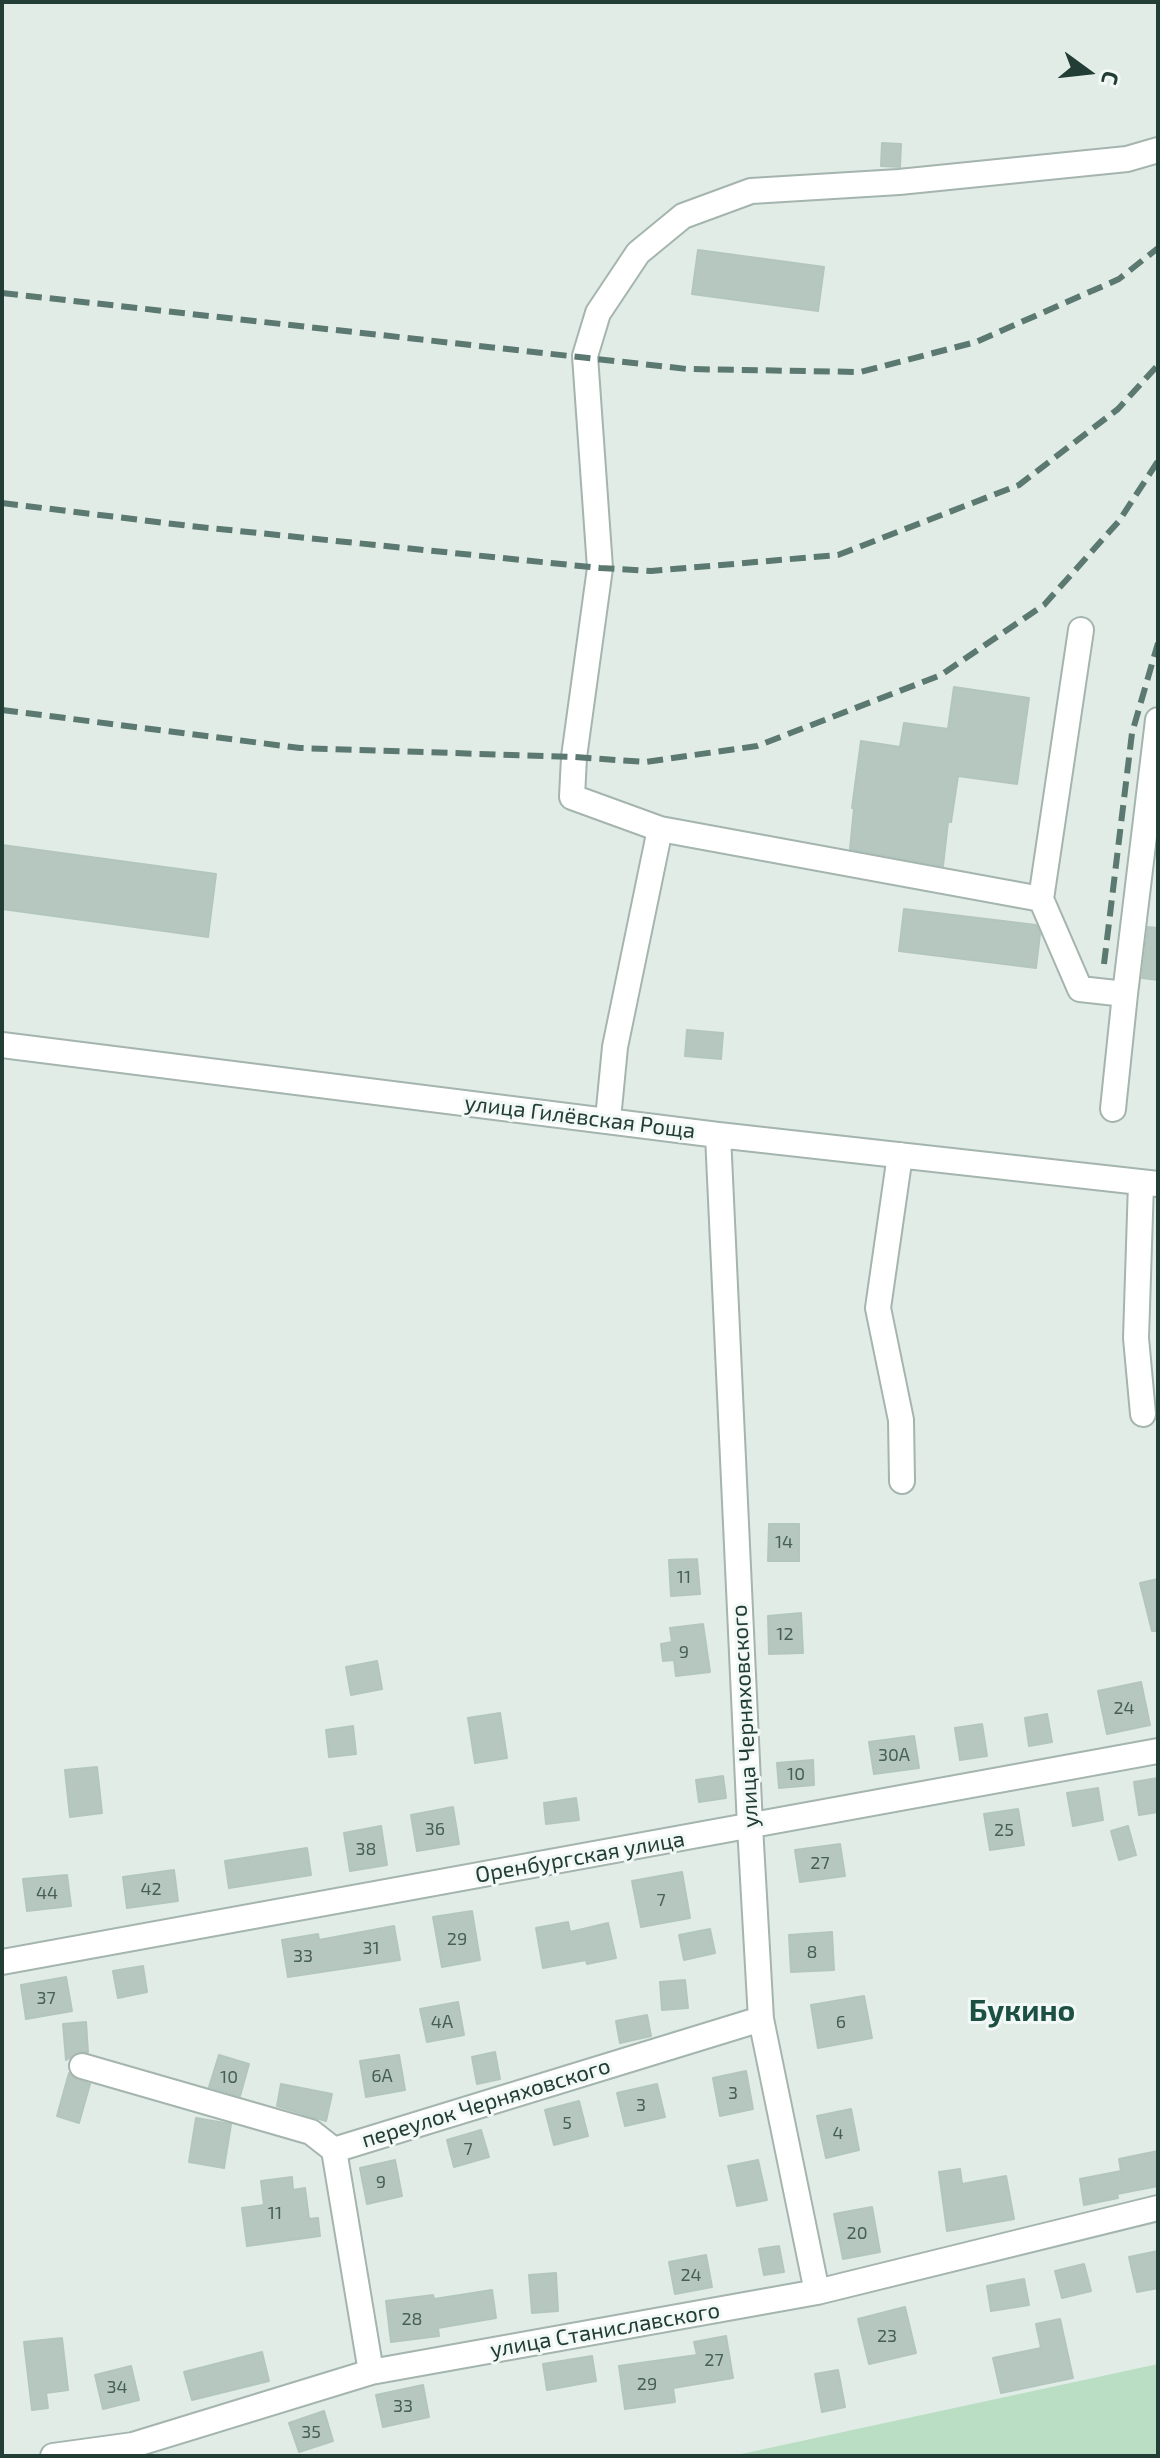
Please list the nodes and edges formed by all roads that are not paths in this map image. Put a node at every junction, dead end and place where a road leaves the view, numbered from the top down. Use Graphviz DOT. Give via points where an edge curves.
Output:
graph roads {
  1 [pos="1158,150"];
  2 [pos="1081,630"];
  3 [pos="1158,720"];
  4 [pos="660,829"];
  5 [pos="1041,899"];
  6 [pos="1125,994"];
  7 [pos="2,1045"];
  8 [pos="1113,1109"];
  9 [pos="608,1119"];
  10 [pos="718,1135"];
  11 [pos="900,1155"];
  12 [pos="1150,1184"];
  13 [pos="1143,1414"];
  14 [pos="902,1481"];
  15 [pos="1158,1751"];
  16 [pos="750,1826"];
  17 [pos="2,1962"];
  18 [pos="761,2019"];
  19 [pos="82,2066"];
  20 [pos="334,2150"];
  21 [pos="1158,2208"];
  22 [pos="817,2292"];
  23 [pos="371,2372"];
  24 [pos="53,2456"];
  1 -- 4 [label="street" via="1127,159 990,173 751,191 683,216 638,253 598,313 585,356 600,568 572,797"];
  2 -- 5 [label="street"];
  3 -- 6 [label="street"];
  4 -- 5 [label="street"];
  4 -- 9 [label="street" via="615,1047"];
  5 -- 6 [label="street" via="1080,989"];
  6 -- 8 [label="street"];
  7 -- 9 [label="street, улица Гилёвская Роща"];
  9 -- 10 [label="street, улица Гилёвская Роща"];
  10 -- 11 [label="street, улица Гилёвская Роща"];
  10 -- 16 [label="street, улица Черняховского"];
  11 -- 12 [label="street, улица Гилёвская Роща"];
  11 -- 14 [label="street" via="878,1308 901,1420"];
  12 -- 13 [label="street" via="1136,1338"];
  15 -- 16 [label="street, Оренбургская улица"];
  16 -- 17 [label="street, Оренбургская улица"];
  16 -- 18 [label="street, улица Черняховского"];
  18 -- 20 [label="street, переулок Черняховского"];
  18 -- 22 [label="street, улица Черняховского"];
  19 -- 20 [label="street" via="311,2132"];
  20 -- 23 [label="street, переулок Черняховского"];
  21 -- 22 [label="street, улица Станиславского"];
  22 -- 23 [label="street, улица Станиславского"];
  23 -- 24 [label="street, улица Станиславского" via="133,2445"];
}
